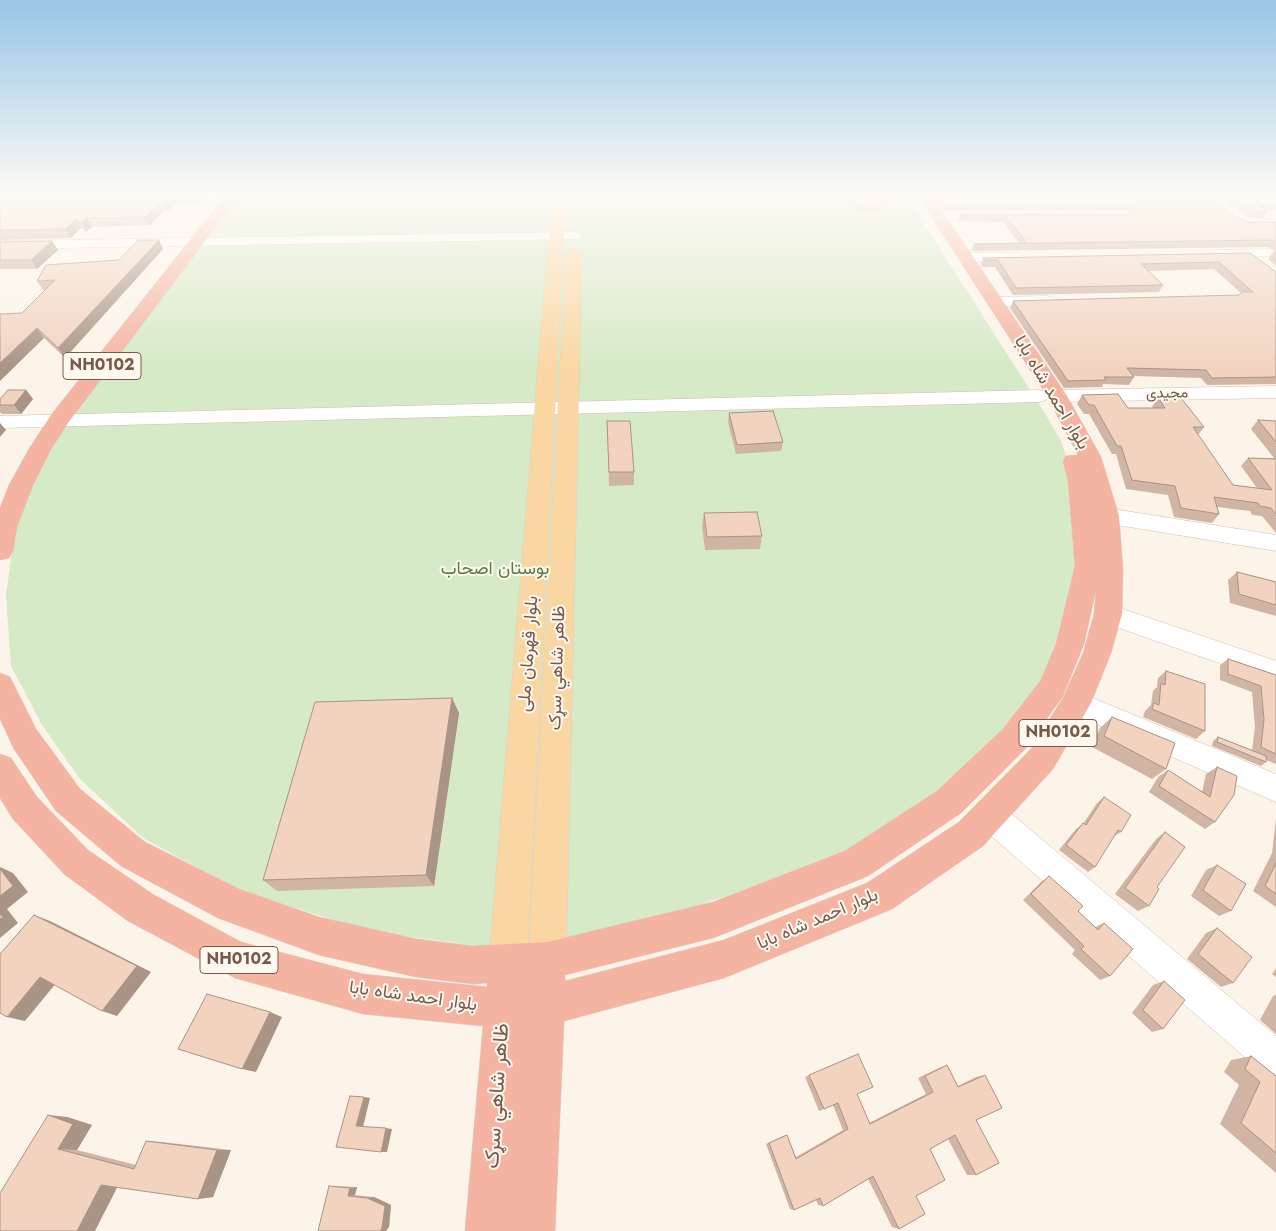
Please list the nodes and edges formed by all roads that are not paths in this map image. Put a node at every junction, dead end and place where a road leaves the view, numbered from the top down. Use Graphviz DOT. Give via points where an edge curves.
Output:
graph roads {
  1 [pos="182,253"];
  2 [pos="565,253"];
  3 [pos="950,253"];
  4 [pos="962,253"];
  5 [pos="1260,253"];
  6 [pos="1251,254"];
  7 [pos="1202,255"];
  8 [pos="1034,257"];
  9 [pos="965,258"];
  10 [pos="1270,270"];
  11 [pos="1063,300"];
  12 [pos="995,302"];
  13 [pos="1276,392"];
  14 [pos="1048,396"];
  15 [pos="557,408"];
  16 [pos="51,420"];
  17 [pos="0,422"];
  18 [pos="10,466"];
  19 [pos="1107,516"];
  20 [pos="1276,543"];
  21 [pos="0,551"];
  22 [pos="1108,614"];
  23 [pos="1276,672"];
  24 [pos="0,686"];
  25 [pos="1076,703"];
  26 [pos="0,769"];
  27 [pos="1276,788"];
  28 [pos="990,816"];
  29 [pos="528,962"];
  30 [pos="524,1008"];
  31 [pos="1276,1060"];
  32 [pos="488,1231"];
  33 [pos="532,1231"];
  1 -- 16 [label="highway, NH0102"];
  2 -- 15 [label="main road, بلوار قهرمان ملی"];
  3 -- 14 [label="highway, بلوار احمد شاه بابا / NH0102"];
  4 -- 9 [label="highway, بلوار احمد شاه بابا / NH0102"];
  5 -- 6 [label="street"];
  6 -- 7 [label="street"];
  6 -- 10 [label="street"];
  8 -- 9 [label="street"];
  9 -- 12 [label="highway, بلوار احمد شاه بابا / NH0102"];
  11 -- 12 [label="street"];
  12 -- 14 [label="highway, بلوار احمد شاه بابا / NH0102"];
  13 -- 14 [label="street, مجیدی"];
  14 -- 15 [label="street, مجیدی"];
  14 -- 19 [label="highway, بلوار احمد شاه بابا / NH0102" via="1090,457"];
  14 -- 29 [label="highway, بلوار احمد شاه بابا / NH0102" via="1080,481 1088,566 1070,644 1053,687 1014,739 949,802 856,864 713,920"];
  15 -- 16 [label="street, مجیدی"];
  15 -- 29 [label="main road, بلوار قهرمان ملی"];
  15 -- 29 [label="main road, ظاهر شاهي سړک"];
  16 -- 17 [label="street, مجیدی"];
  16 -- 18 [label="highway, NH0102"];
  16 -- 21 [label="highway, NH0102" via="40,449 20,485"];
  19 -- 20 [label="street"];
  19 -- 22 [label="highway, بلوار احمد شاه بابا / NH0102"];
  22 -- 23 [label="street"];
  22 -- 25 [label="highway, بلوار احمد شاه بابا / NH0102"];
  24 -- 29 [label="highway, بلوار احمد شاه بابا / NH0102" via="25,739 68,800 133,854 231,905 319,936 416,958 473,965"];
  25 -- 27 [label="street"];
  25 -- 28 [label="highway, بلوار احمد شاه بابا / NH0102" via="1042,760"];
  26 -- 30 [label="highway, بلوار احمد شاه بابا / NH0102" via="25,808 76,862 141,908 235,959 363,994"];
  28 -- 30 [label="highway, بلوار احمد شاه بابا / NH0102" via="971,834 879,896 724,959"];
  28 -- 31 [label="street"];
  29 -- 30 [label="highway, ظاهر شاهي سړک"];
  30 -- 32 [label="highway, ظاهر شاهي سړک"];
  30 -- 33 [label="highway, ظاهر شاهي سړک"];
}
